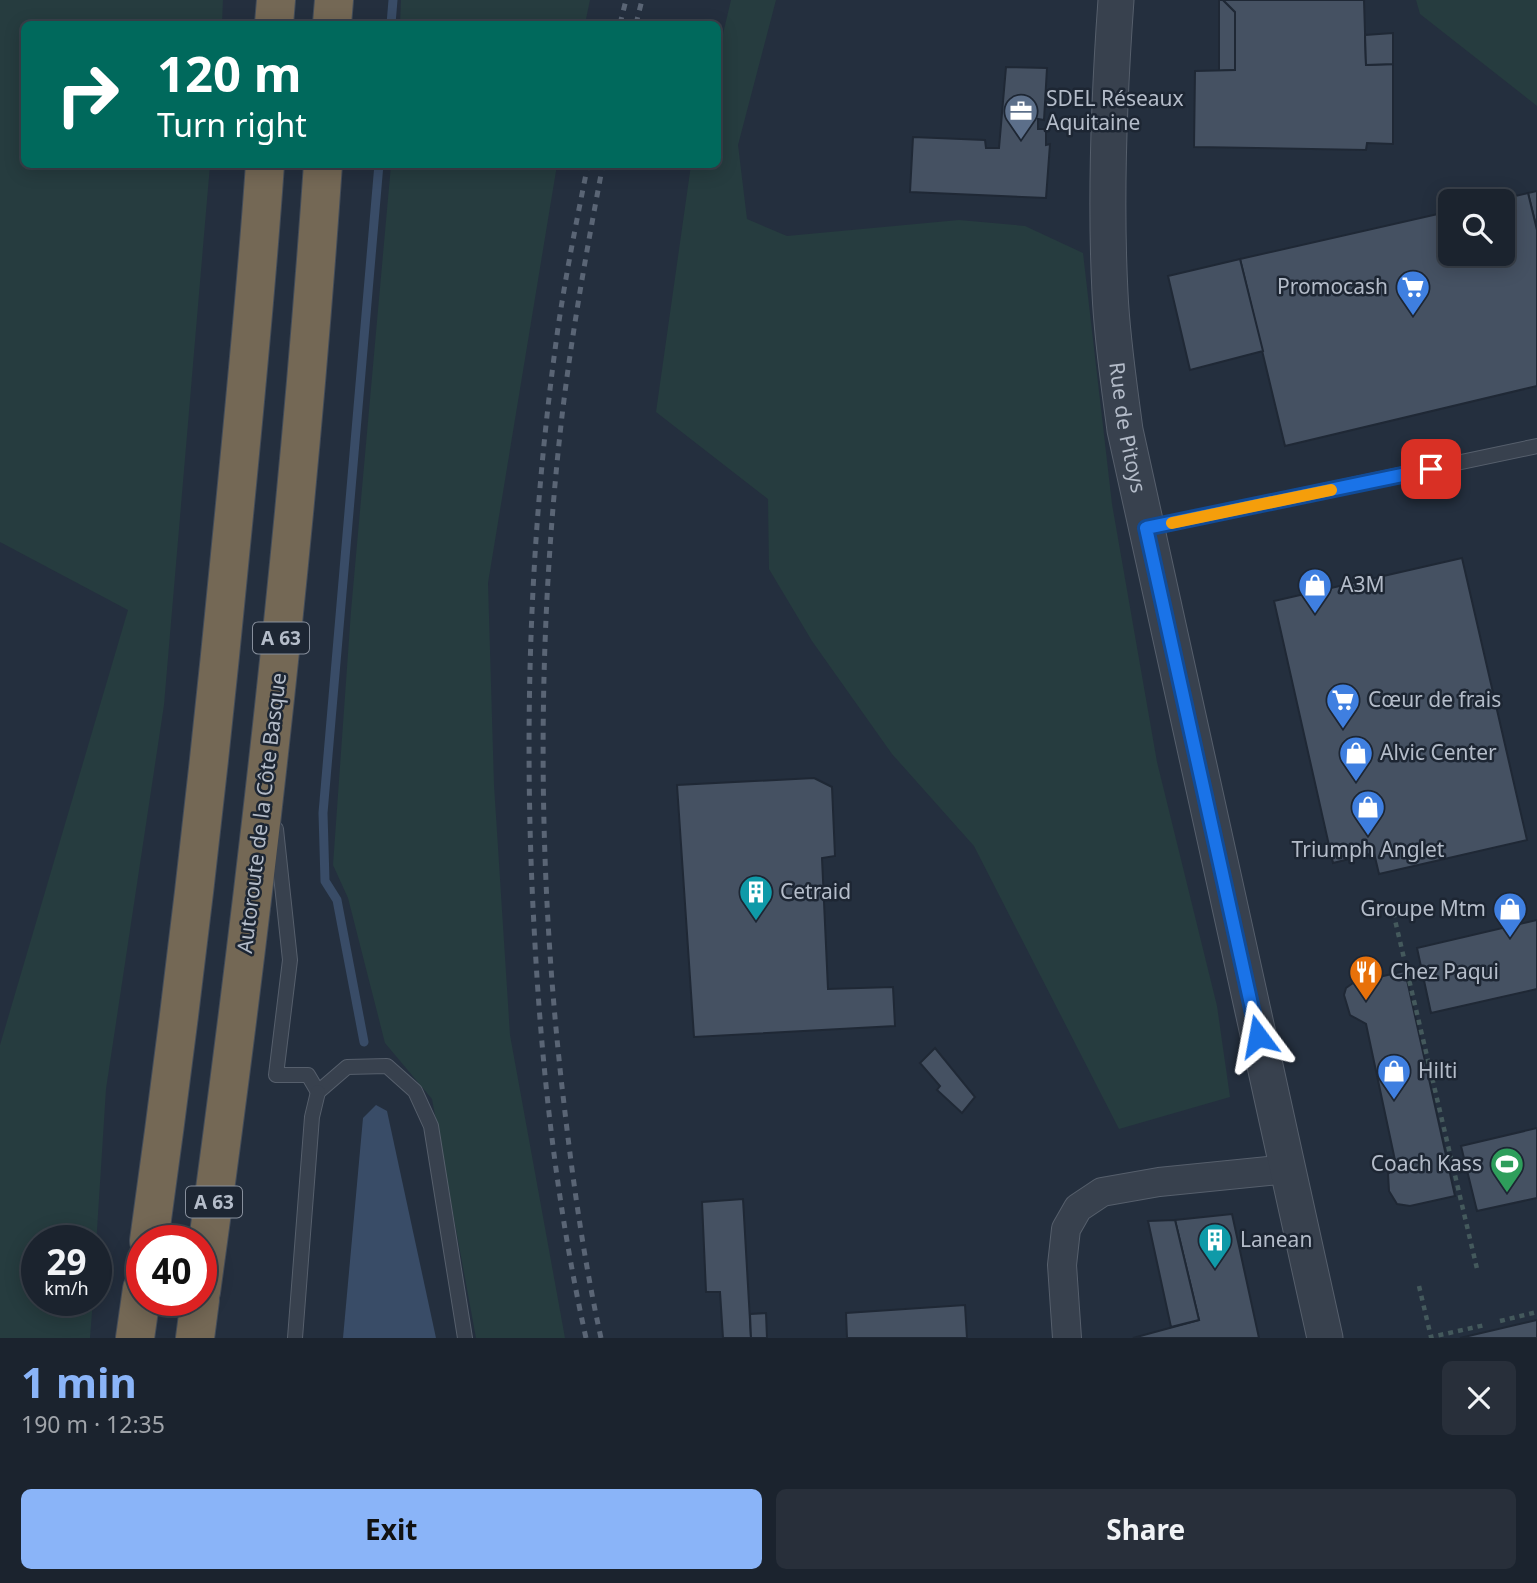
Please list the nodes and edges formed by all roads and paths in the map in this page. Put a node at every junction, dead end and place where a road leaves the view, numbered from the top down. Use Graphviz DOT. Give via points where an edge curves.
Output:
graph roads {
  1 [pos="276,0"];
  2 [pos="334,0"];
  3 [pos="1116,0"];
  4 [pos="274,21"];
  5 [pos="332,21"];
  6 [pos="265,168"];
  7 [pos="323,168"];
  8 [pos="1537,446"];
  9 [pos="1146,528"];
  10 [pos="269,765"];
  11 [pos="1391,903"];
  12 [pos="318,1092"];
  13 [pos="1288,1169"];
  14 [pos="151,1225"];
  15 [pos="210,1225"];
  16 [pos="1478,1273"];
  17 [pos="1419,1286"];
  18 [pos="1537,1312"];
  19 [pos="138,1316"];
  20 [pos="198,1316"];
  21 [pos="1500,1321"];
  22 [pos="1485,1325"];
  23 [pos="135,1338"];
  24 [pos="195,1338"];
  25 [pos="295,1338"];
  26 [pos="465,1338"];
  27 [pos="1067,1338"];
  28 [pos="1325,1338"];
  29 [pos="1430,1338"];
  1 -- 4 [label="highway"];
  2 -- 5 [label="highway"];
  3 -- 9 [label="street, Rue de Pitoys" via="1107,165 1110,292 1125,430"];
  6 -- 14 [label="highway, A 63" via="216,701"];
  7 -- 10 [label="highway, Autoroute de la Côte Basque / A 63"];
  8 -- 9 [label="lane"];
  9 -- 13 [label="street, Rue de Pitoys"];
  10 -- 12 [label="lane" via="290,960 276,1075 308,1075"];
  10 -- 15 [label="highway, Autoroute de la Côte Basque / A 63"];
  11 -- 16 [label="path"];
  12 -- 25 [label="lane" via="312,1117"];
  12 -- 26 [label="lane" via="347,1067 387,1066 415,1091 430,1126"];
  13 -- 27 [label="street" via="1102,1192 1078,1208 1066,1229 1062,1265"];
  13 -- 28 [label="street, Rue de Pitoys"];
  17 -- 29 [label="path"];
  18 -- 21 [label="path"];
  19 -- 23 [label="highway"];
  20 -- 24 [label="highway"];
  22 -- 29 [label="path"];
}
